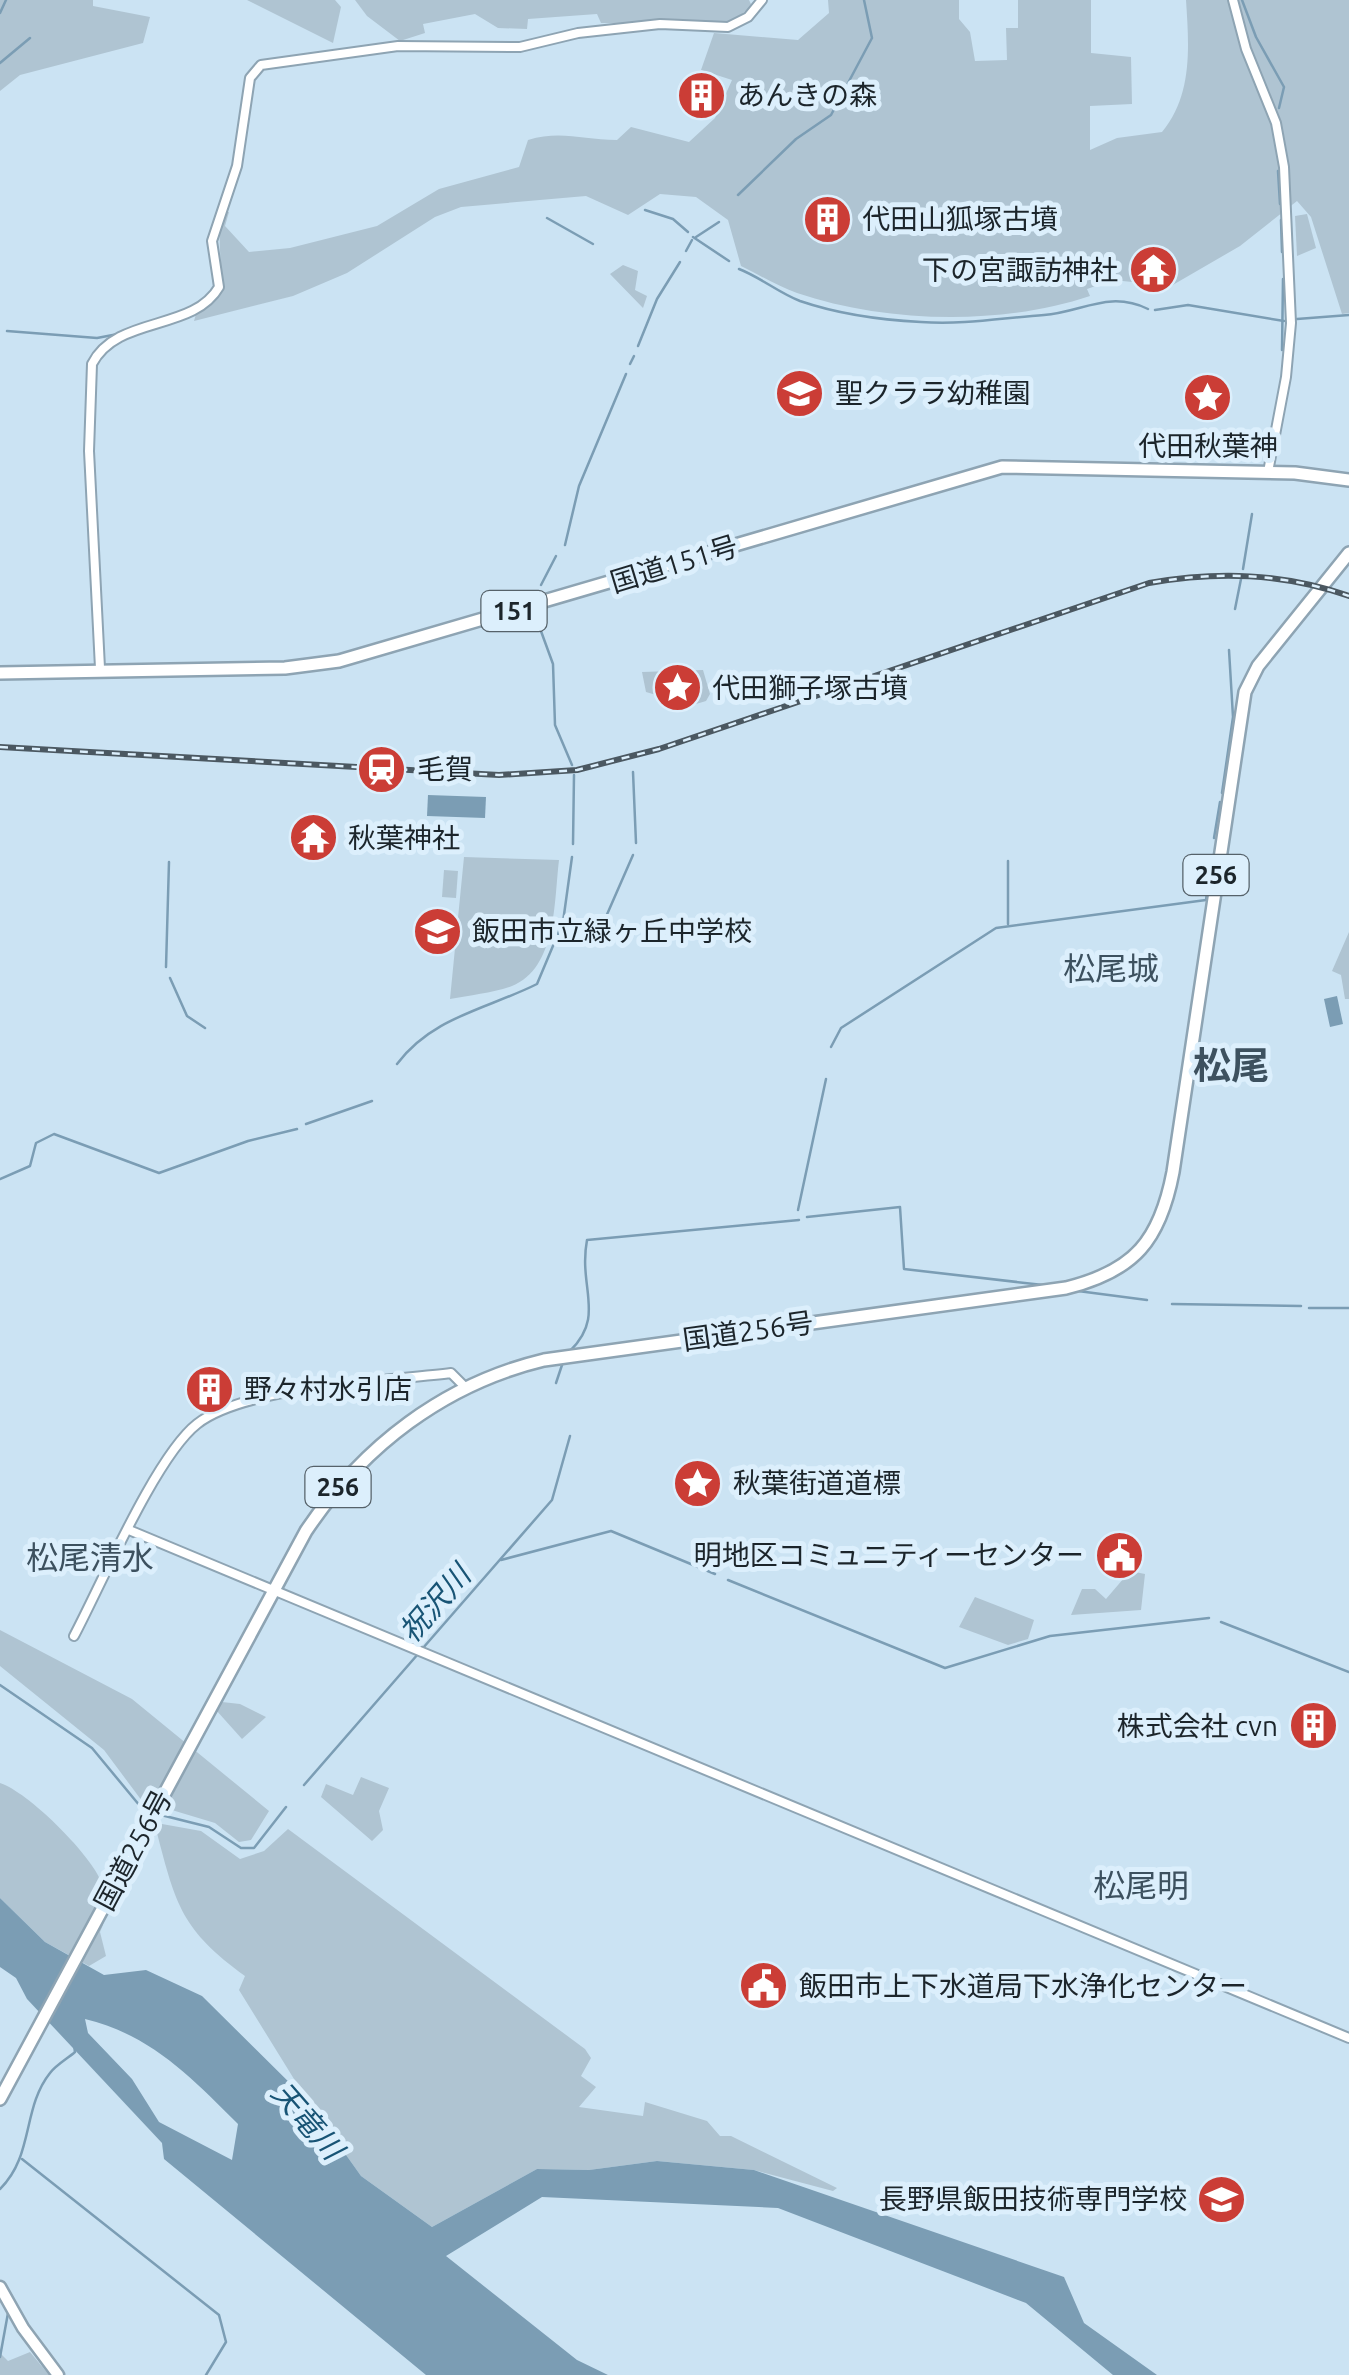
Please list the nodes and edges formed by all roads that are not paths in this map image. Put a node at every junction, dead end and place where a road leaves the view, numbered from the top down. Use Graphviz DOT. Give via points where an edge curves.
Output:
graph roads {
  1 [pos="762,0"];
  2 [pos="1233,0"];
  3 [pos="1268,472"];
  4 [pos="1349,480"];
  5 [pos="1349,553"];
  6 [pos="100,668"];
  7 [pos="0,673"];
  8 [pos="465,1387"];
  9 [pos="129,1530"];
  10 [pos="272,1591"];
  11 [pos="74,1636"];
  12 [pos="1349,2038"];
  13 [pos="0,2099"];
  14 [pos="0,2286"];
  15 [pos="58,2375"];
  1 -- 6 [label="street" via="728,28 660,24 514,48 398,46 255,70 237,166 212,240 218,287 199,309 119,339 92,364 89,451"];
  2 -- 3 [label="street" via="1276,123 1284,167 1291,296 1287,369"];
  3 -- 4 [label="highway, 国道151号 / 151"];
  3 -- 6 [label="highway, 国道151号 / 151" via="1002,467 352,658 285,668"];
  5 -- 8 [label="highway, 国道256号 / 256" via="1258,666 1245,692 1168,1200 1138,1253 1107,1275 1066,1288 568,1357 500,1371"];
  6 -- 7 [label="highway, 国道151号 / 151"];
  8 -- 9 [label="street" via="450,1372 227,1407 196,1424 173,1449"];
  8 -- 10 [label="highway, 国道256号 / 256" via="419,1414 352,1471"];
  9 -- 10 [label="street"];
  9 -- 11 [label="street"];
  10 -- 12 [label="street"];
  10 -- 13 [label="highway, 国道256号 / 256"];
  14 -- 15 [label="main road"];
}
